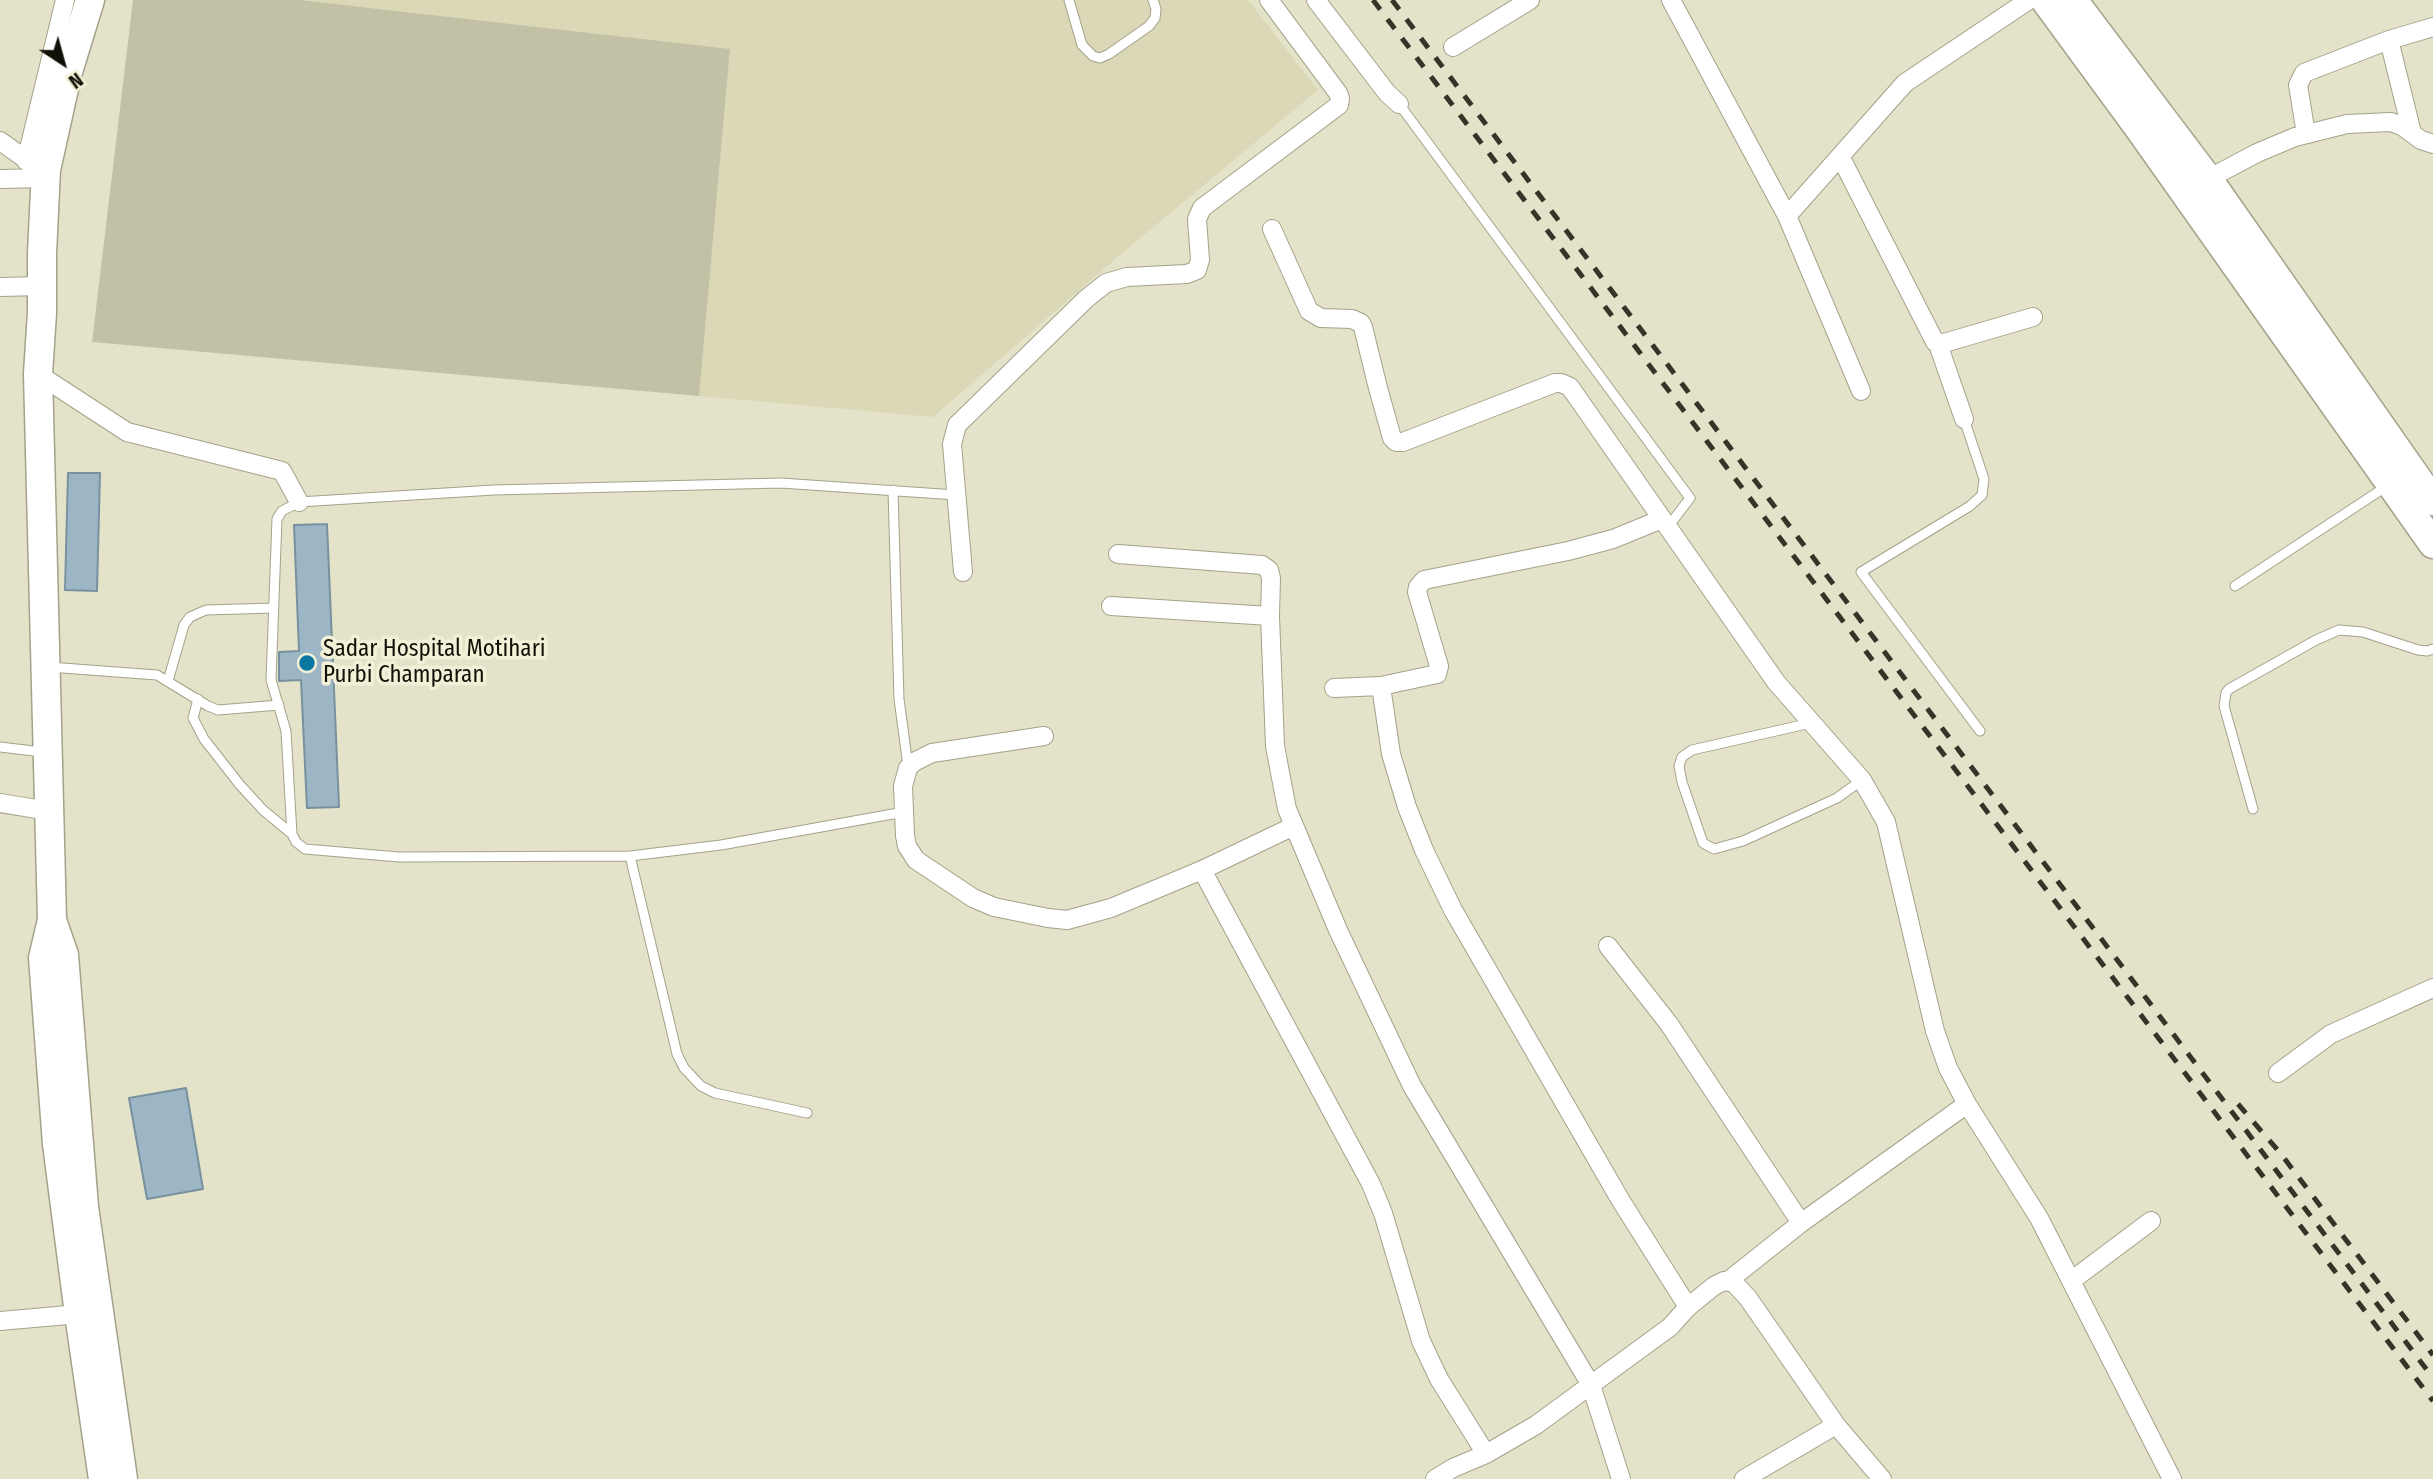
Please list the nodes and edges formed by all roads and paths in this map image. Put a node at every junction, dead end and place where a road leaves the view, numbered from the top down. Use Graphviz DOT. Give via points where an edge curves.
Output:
graph roads {
  1 [pos="65,0"];
  2 [pos="90,0"];
  3 [pos="1069,0"];
  4 [pos="1153,0"];
  5 [pos="1269,0"];
  6 [pos="1316,0"];
  7 [pos="1530,0"];
  8 [pos="1671,0"];
  9 [pos="2029,0"];
  10 [pos="2045,0"];
  11 [pos="2073,0"];
  12 [pos="2433,27"];
  13 [pos="2389,40"];
  14 [pos="1453,47"];
  15 [pos="1399,104"];
  16 [pos="2413,133"];
  17 [pos="2306,134"];
  18 [pos="0,141"];
  19 [pos="2433,144"];
  20 [pos="1840,156"];
  21 [pos="39,170"];
  22 [pos="0,179"];
  23 [pos="2208,179"];
  24 [pos="1787,216"];
  25 [pos="1272,229"];
  26 [pos="42,286"];
  27 [pos="0,287"];
  28 [pos="2034,317"];
  29 [pos="1938,344"];
  30 [pos="38,374"];
  31 [pos="1861,391"];
  32 [pos="1964,419"];
  33 [pos="2391,484"];
  34 [pos="893,490"];
  35 [pos="956,495"];
  36 [pos="2433,501"];
  37 [pos="299,502"];
  38 [pos="1665,523"];
  39 [pos="2433,544"];
  40 [pos="1118,554"];
  41 [pos="963,572"];
  42 [pos="2235,586"];
  43 [pos="1111,606"];
  44 [pos="273,608"];
  45 [pos="1270,616"];
  46 [pos="2433,649"];
  47 [pos="45,666"];
  48 [pos="168,681"];
  49 [pos="1381,685"];
  50 [pos="1334,688"];
  51 [pos="198,699"];
  52 [pos="279,705"];
  53 [pos="1811,723"];
  54 [pos="1980,731"];
  55 [pos="1044,736"];
  56 [pos="0,747"];
  57 [pos="48,753"];
  58 [pos="908,768"];
  59 [pos="1862,780"];
  60 [pos="0,803"];
  61 [pos="2253,809"];
  62 [pos="49,811"];
  63 [pos="904,812"];
  64 [pos="1294,827"];
  65 [pos="292,834"];
  66 [pos="630,856"];
  67 [pos="1202,870"];
  68 [pos="52,920"];
  69 [pos="1608,946"];
  70 [pos="2433,988"];
  71 [pos="2278,1073"];
  72 [pos="1967,1104"];
  73 [pos="807,1113"];
  74 [pos="2151,1221"];
  75 [pos="1801,1223"];
  76 [pos="1728,1281"];
  77 [pos="2071,1281"];
  78 [pos="1688,1307"];
  79 [pos="79,1314"];
  80 [pos="0,1321"];
  81 [pos="1591,1385"];
  82 [pos="1836,1424"];
  83 [pos="1486,1454"];
  84 [pos="103,1479"];
  85 [pos="123,1479"];
  86 [pos="1435,1479"];
  87 [pos="1621,1479"];
  88 [pos="1744,1479"];
  89 [pos="1882,1479"];
  90 [pos="2172,1479"];
  1 -- 21 [label="street"];
  2 -- 21 [label="main road"];
  3 -- 4 [label="lane" via="1082,45 1100,58 1149,26 1155,18"];
  5 -- 35 [label="street" via="1338,93 1339,106 1202,208 1197,219 1197,270 1106,283 963,418 951,444"];
  6 -- 15 [label="street"];
  7 -- 14 [label="street"];
  8 -- 24 [label="street"];
  9 -- 20 [label="street" via="1905,83"];
  10 -- 33 [label="main road"];
  11 -- 23 [label="main road"];
  12 -- 13 [label="street"];
  13 -- 16 [label="street"];
  13 -- 17 [label="street" via="2301,76 2298,85"];
  15 -- 38 [label="lane" via="1690,498"];
  16 -- 17 [label="street" via="2391,122 2347,124"];
  16 -- 19 [label="street"];
  17 -- 23 [label="street"];
  18 -- 21 [label="street"];
  20 -- 24 [label="street"];
  20 -- 29 [label="street"];
  21 -- 22 [label="street"];
  21 -- 26 [label="main road"];
  23 -- 36 [label="main road"];
  24 -- 31 [label="street"];
  25 -- 38 [label="street" via="1309,311 1321,318 1361,323 1394,440 1403,442 1555,383 1566,384"];
  26 -- 27 [label="street"];
  26 -- 30 [label="main road"];
  28 -- 29 [label="street"];
  29 -- 32 [label="street"];
  30 -- 37 [label="street" via="127,432 282,471"];
  30 -- 47 [label="main road"];
  32 -- 54 [label="lane" via="1984,479 1982,495 1861,572"];
  33 -- 39 [label="main road"];
  33 -- 42 [label="lane"];
  34 -- 35 [label="lane"];
  34 -- 37 [label="lane" via="781,483 494,490"];
  34 -- 58 [label="lane" via="898,699"];
  35 -- 41 [label="street"];
  37 -- 44 [label="lane" via="277,519"];
  38 -- 49 [label="street" via="1568,551 1424,580 1417,592 1439,672"];
  38 -- 53 [label="street" via="1776,682"];
  40 -- 45 [label="street" via="1262,565 1271,573"];
  43 -- 45 [label="street"];
  44 -- 48 [label="lane" via="206,610 190,617"];
  44 -- 52 [label="lane" via="271,680"];
  45 -- 64 [label="street" via="1275,746"];
  46 -- 61 [label="lane" via="2418,650 2363,632 2339,630 2229,689 2224,706"];
  47 -- 48 [label="lane" via="146,672"];
  47 -- 57 [label="main road"];
  48 -- 51 [label="lane"];
  49 -- 50 [label="street"];
  49 -- 78 [label="street" via="1391,754 1407,807 1453,910 1621,1201"];
  51 -- 52 [label="lane" via="218,710"];
  51 -- 65 [label="lane" via="193,718 204,739 240,785"];
  52 -- 65 [label="lane" via="286,731"];
  53 -- 59 [label="street"];
  53 -- 59 [label="lane" via="1692,750 1682,757 1682,782 1703,843 1714,849 1743,841 1838,797"];
  55 -- 58 [label="street" via="932,753"];
  56 -- 57 [label="lane"];
  57 -- 62 [label="main road"];
  58 -- 63 [label="street"];
  59 -- 72 [label="street" via="1886,822 1934,1031"];
  60 -- 62 [label="street"];
  62 -- 68 [label="main road"];
  63 -- 66 [label="lane" via="721,845"];
  63 -- 67 [label="street" via="907,846 916,860 984,902 1048,918 1089,916"];
  64 -- 67 [label="street"];
  64 -- 81 [label="street" via="1412,1086"];
  65 -- 66 [label="lane" via="300,846 313,851 399,857"];
  66 -- 73 [label="lane" via="684,1068 715,1093"];
  67 -- 83 [label="street" via="1371,1184 1421,1340 1439,1379"];
  68 -- 79 [label="main road" via="43,958 57,1144"];
  68 -- 85 [label="main road" via="64,956 84,1207"];
  69 -- 75 [label="street" via="1669,1024"];
  70 -- 71 [label="street" via="2331,1034"];
  72 -- 75 [label="street"];
  72 -- 77 [label="street" via="2024,1191"];
  74 -- 77 [label="street"];
  75 -- 76 [label="street"];
  76 -- 78 [label="street"];
  76 -- 82 [label="street" via="1748,1298"];
  77 -- 90 [label="street"];
  78 -- 81 [label="street" via="1670,1327"];
  79 -- 80 [label="street"];
  79 -- 84 [label="main road"];
  81 -- 83 [label="street"];
  81 -- 87 [label="street"];
  82 -- 88 [label="street"];
  82 -- 89 [label="street"];
  83 -- 86 [label="street"];
}
